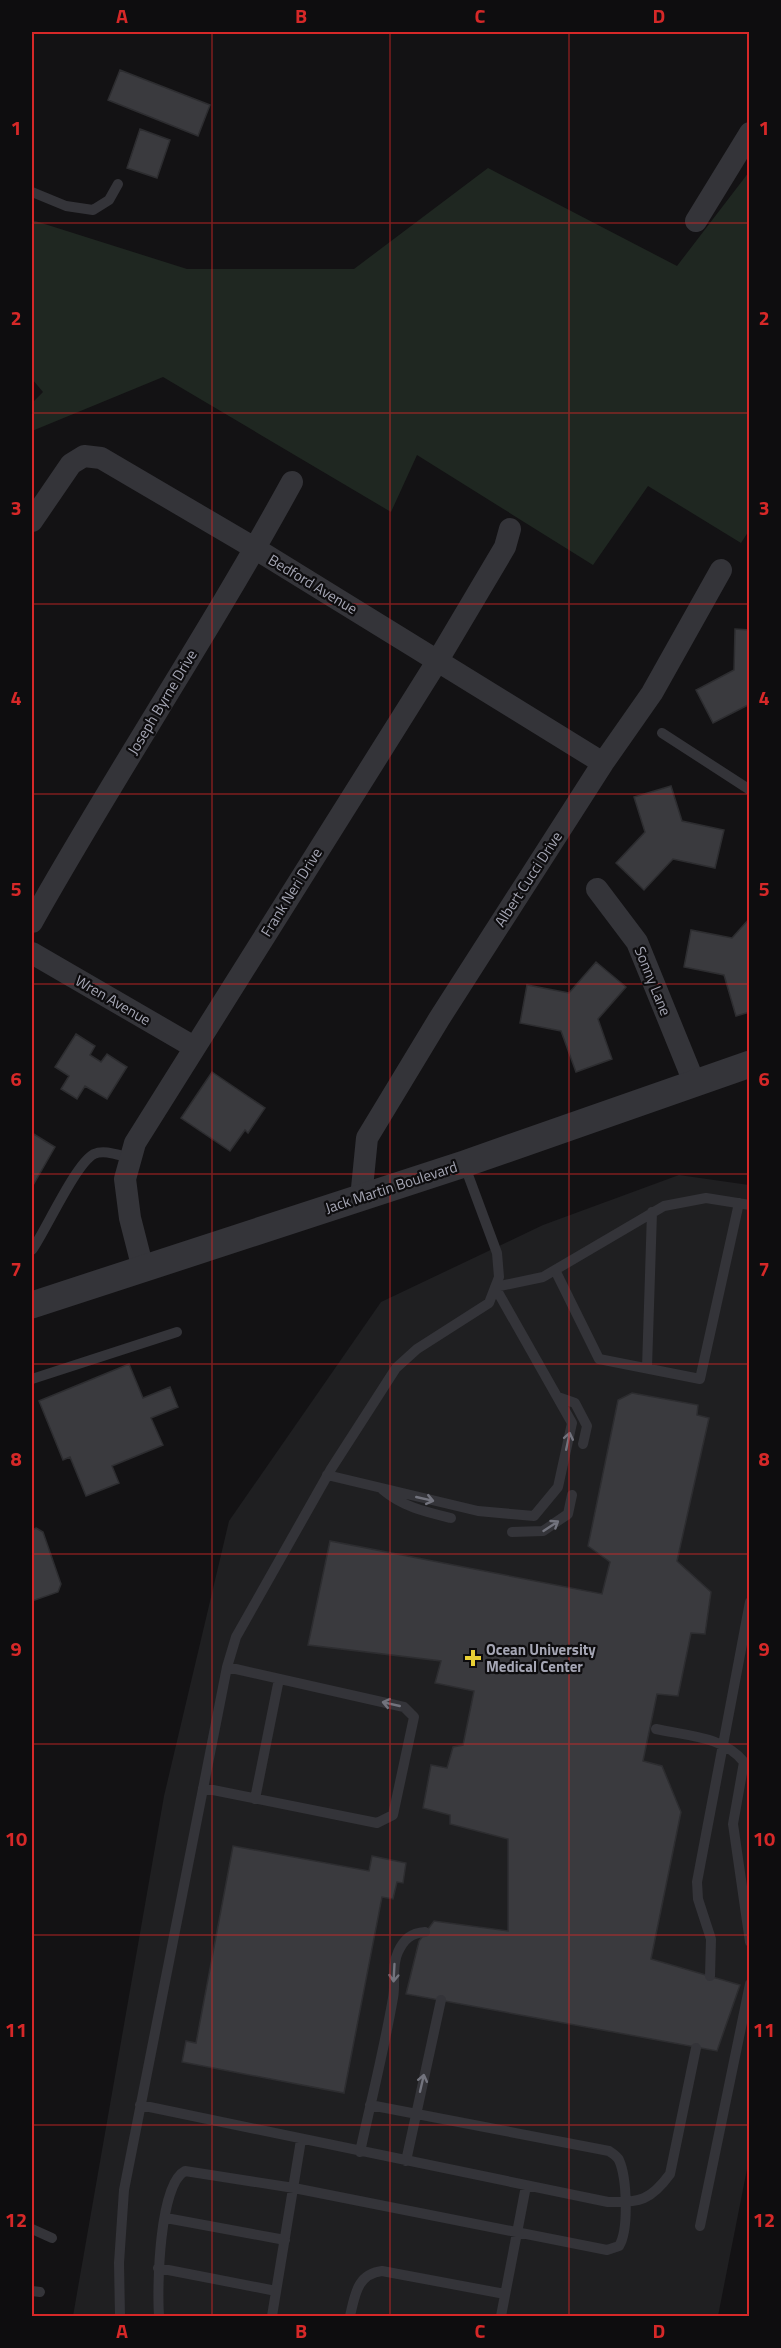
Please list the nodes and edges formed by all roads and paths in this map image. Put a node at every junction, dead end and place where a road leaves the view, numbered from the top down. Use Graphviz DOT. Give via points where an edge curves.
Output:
graph roads {
  1 [pos="750,133"];
  2 [pos="118,184"];
  3 [pos="32,192"];
  4 [pos="696,221"];
  5 [pos="292,482"];
  6 [pos="33,518"];
  7 [pos="510,530"];
  8 [pos="256,549"];
  9 [pos="721,570"];
  10 [pos="438,660"];
  11 [pos="662,733"];
  12 [pos="603,763"];
  13 [pos="750,790"];
  14 [pos="597,889"];
  15 [pos="32,922"];
  16 [pos="32,953"];
  17 [pos="194,1047"];
  18 [pos="750,1064"];
  19 [pos="694,1082"];
  20 [pos="131,1158"];
  21 [pos="464,1164"];
  22 [pos="361,1198"];
  23 [pos="745,1204"];
  24 [pos="652,1212"];
  25 [pos="32,1250"];
  26 [pos="143,1269"];
  27 [pos="555,1270"];
  28 [pos="495,1287"];
  29 [pos="32,1305"];
  30 [pos="177,1332"];
  31 [pos="647,1368"];
  32 [pos="32,1379"];
  33 [pos="558,1397"];
  34 [pos="583,1444"];
  35 [pos="327,1475"];
  36 [pos="380,1488"];
  37 [pos="572,1495"];
  38 [pos="451,1518"];
  39 [pos="513,1532"];
  40 [pos="750,1602"];
  41 [pos="227,1667"];
  42 [pos="279,1679"];
  43 [pos="656,1729"];
  44 [pos="722,1743"];
  45 [pos="203,1788"];
  46 [pos="255,1799"];
  47 [pos="425,1932"];
  48 [pos="750,1942"];
  49 [pos="710,1976"];
  50 [pos="750,1984"];
  51 [pos="441,2000"];
  52 [pos="696,2048"];
  53 [pos="370,2104"];
  54 [pos="140,2105"];
  55 [pos="415,2113"];
  56 [pos="301,2140"];
  57 [pos="360,2152"];
  58 [pos="406,2161"];
  59 [pos="526,2186"];
  60 [pos="294,2188"];
  61 [pos="624,2203"];
  62 [pos="166,2218"];
  63 [pos="700,2226"];
  64 [pos="32,2229"];
  65 [pos="518,2231"];
  66 [pos="52,2238"];
  67 [pos="285,2240"];
  68 [pos="158,2268"];
  69 [pos="276,2291"];
  70 [pos="505,2294"];
  71 [pos="120,2316"];
  72 [pos="159,2316"];
  73 [pos="272,2316"];
  74 [pos="350,2316"];
  75 [pos="501,2316"];
  1 -- 4 [label="street"];
  2 -- 3 [label="lane" via="109,200 93,210 66,206"];
  5 -- 8 [label="street, Joseph Byrne Drive"];
  6 -- 8 [label="street, Bedford Avenue" via="71,464 84,456 100,458"];
  7 -- 10 [label="street, Frank Neri Drive" via="505,547"];
  8 -- 10 [label="street, Bedford Avenue"];
  8 -- 15 [label="street, Joseph Byrne Drive" via="84,829"];
  9 -- 12 [label="street, Albert Cucci Drive" via="652,693"];
  10 -- 12 [label="street, Bedford Avenue"];
  10 -- 17 [label="street, Frank Neri Drive"];
  11 -- 13 [label="lane"];
  12 -- 22 [label="street, Albert Cucci Drive" via="367,1138"];
  14 -- 19 [label="street, Sonny Lane" via="638,942"];
  16 -- 17 [label="street, Wren Avenue"];
  17 -- 20 [label="street, Frank Neri Drive" via="135,1143"];
  18 -- 19 [label="street, Jack Martin Boulevard"];
  19 -- 21 [label="street, Jack Martin Boulevard"];
  20 -- 25 [label="lane" via="106,1152 93,1154"];
  20 -- 26 [label="street, Frank Neri Drive" via="126,1189"];
  21 -- 22 [label="street, Jack Martin Boulevard"];
  21 -- 28 [label="lane" via="497,1253 499,1277"];
  22 -- 26 [label="street, Jack Martin Boulevard"];
  23 -- 24 [label="lane" via="706,1198"];
  23 -- 31 [label="lane" via="700,1379"];
  24 -- 27 [label="lane"];
  24 -- 31 [label="lane"];
  26 -- 29 [label="street, Jack Martin Boulevard"];
  27 -- 28 [label="lane" via="543,1277"];
  27 -- 31 [label="lane" via="599,1359"];
  28 -- 33 [label="lane"];
  28 -- 35 [label="lane" via="489,1303 417,1349 396,1368"];
  30 -- 32 [label="lane"];
  33 -- 34 [label="lane" via="575,1403 587,1426"];
  36 -- 33 [label="lane, one-way" via="478,1510 534,1516 558,1487 572,1423"];
  35 -- 36 [label="lane"];
  35 -- 41 [label="lane" via="249,1610"];
  36 -- 38 [label="lane" via="396,1501"];
  39 -- 37 [label="lane, one-way" via="543,1531 568,1514"];
  40 -- 44 [label="lane"];
  41 -- 42 [label="lane"];
  41 -- 45 [label="lane"];
  42 -- 46 [label="lane"];
  46 -- 42 [label="lane, one-way" via="377,1823 393,1815 414,1717 404,1707"];
  43 -- 44 [label="lane"];
  44 -- 48 [label="lane" via="744,1762 733,1824"];
  44 -- 49 [label="lane" via="697,1882 698,1899 711,1939"];
  45 -- 46 [label="lane"];
  45 -- 54 [label="lane"];
  47 -- 53 [label="lane, one-way" via="406,1939 398,1953 394,1995"];
  50 -- 63 [label="lane"];
  55 -- 51 [label="lane, one-way"];
  52 -- 61 [label="lane" via="670,2174 649,2197"];
  53 -- 55 [label="lane"];
  53 -- 57 [label="lane"];
  54 -- 56 [label="lane"];
  54 -- 71 [label="lane" via="124,2190"];
  55 -- 58 [label="lane"];
  55 -- 61 [label="lane" via="609,2151 618,2157 623,2173"];
  56 -- 57 [label="lane"];
  56 -- 60 [label="lane"];
  57 -- 58 [label="lane"];
  58 -- 59 [label="lane"];
  59 -- 61 [label="lane"];
  59 -- 65 [label="lane"];
  60 -- 62 [label="lane" via="185,2171 173,2181"];
  60 -- 65 [label="lane"];
  60 -- 67 [label="lane"];
  61 -- 65 [label="lane" via="625,2236 619,2246 607,2250"];
  62 -- 67 [label="lane"];
  62 -- 68 [label="lane"];
  64 -- 66 [label="lane"];
  65 -- 70 [label="lane"];
  67 -- 69 [label="lane"];
  68 -- 69 [label="lane"];
  68 -- 72 [label="lane"];
  69 -- 73 [label="lane"];
  70 -- 74 [label="lane" via="372,2272 356,2288"];
  70 -- 75 [label="lane"];
}
